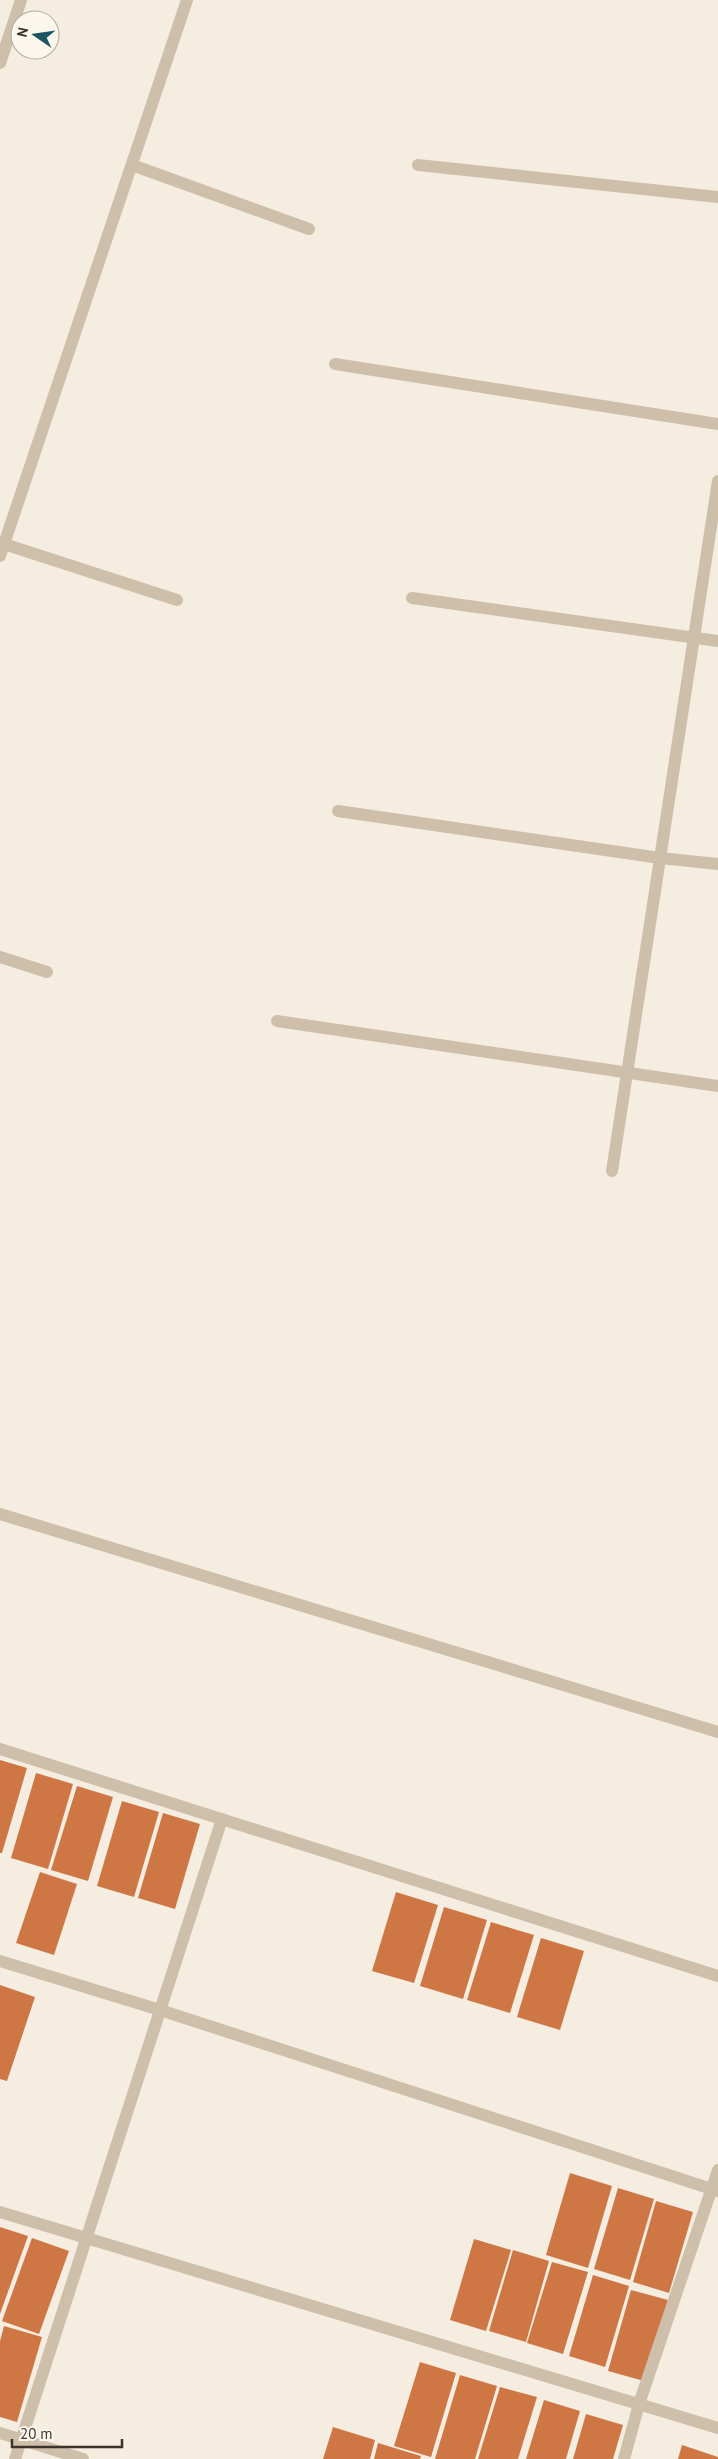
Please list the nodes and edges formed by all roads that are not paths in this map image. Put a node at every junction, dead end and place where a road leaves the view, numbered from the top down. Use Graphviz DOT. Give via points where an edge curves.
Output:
graph roads {
  1 [pos="21,0"];
  2 [pos="187,0"];
  3 [pos="0,63"];
  4 [pos="132,165"];
  5 [pos="418,165"];
  6 [pos="718,197"];
  7 [pos="309,229"];
  8 [pos="335,364"];
  9 [pos="718,424"];
  10 [pos="718,481"];
  11 [pos="4,544"];
  12 [pos="0,556"];
  13 [pos="412,598"];
  14 [pos="177,600"];
  15 [pos="694,638"];
  16 [pos="718,641"];
  17 [pos="338,811"];
  18 [pos="660,858"];
  19 [pos="718,864"];
  20 [pos="0,957"];
  21 [pos="47,972"];
  22 [pos="277,1021"];
  23 [pos="627,1073"];
  24 [pos="718,1086"];
  25 [pos="612,1171"];
  26 [pos="0,1514"];
  27 [pos="718,1732"];
  28 [pos="0,1749"];
  29 [pos="222,1819"];
  30 [pos="0,1960"];
  31 [pos="718,1976"];
  32 [pos="160,2010"];
  33 [pos="718,2170"];
  34 [pos="715,2190"];
  35 [pos="0,2212"];
  36 [pos="86,2238"];
  37 [pos="639,2404"];
  38 [pos="718,2428"];
  39 [pos="0,2433"];
  40 [pos="21,2440"];
  41 [pos="15,2459"];
  42 [pos="83,2459"];
  43 [pos="624,2459"];
  1 -- 3 [label="street"];
  2 -- 4 [label="street"];
  4 -- 7 [label="street"];
  4 -- 11 [label="street"];
  5 -- 6 [label="street"];
  8 -- 9 [label="street"];
  10 -- 15 [label="street"];
  11 -- 12 [label="street"];
  11 -- 14 [label="street"];
  13 -- 15 [label="street"];
  15 -- 16 [label="street"];
  15 -- 18 [label="street"];
  17 -- 18 [label="street"];
  18 -- 19 [label="street"];
  18 -- 23 [label="street"];
  20 -- 21 [label="street"];
  22 -- 23 [label="street"];
  23 -- 24 [label="street"];
  23 -- 25 [label="street"];
  26 -- 27 [label="street"];
  28 -- 29 [label="street"];
  29 -- 31 [label="street"];
  29 -- 32 [label="street"];
  30 -- 32 [label="street"];
  32 -- 34 [label="street"];
  32 -- 36 [label="street"];
  33 -- 34 [label="street"];
  34 -- 37 [label="street"];
  35 -- 36 [label="street"];
  36 -- 37 [label="street"];
  36 -- 40 [label="street"];
  37 -- 38 [label="street"];
  37 -- 43 [label="street"];
  39 -- 40 [label="street"];
  40 -- 41 [label="street"];
  40 -- 42 [label="street"];
}
